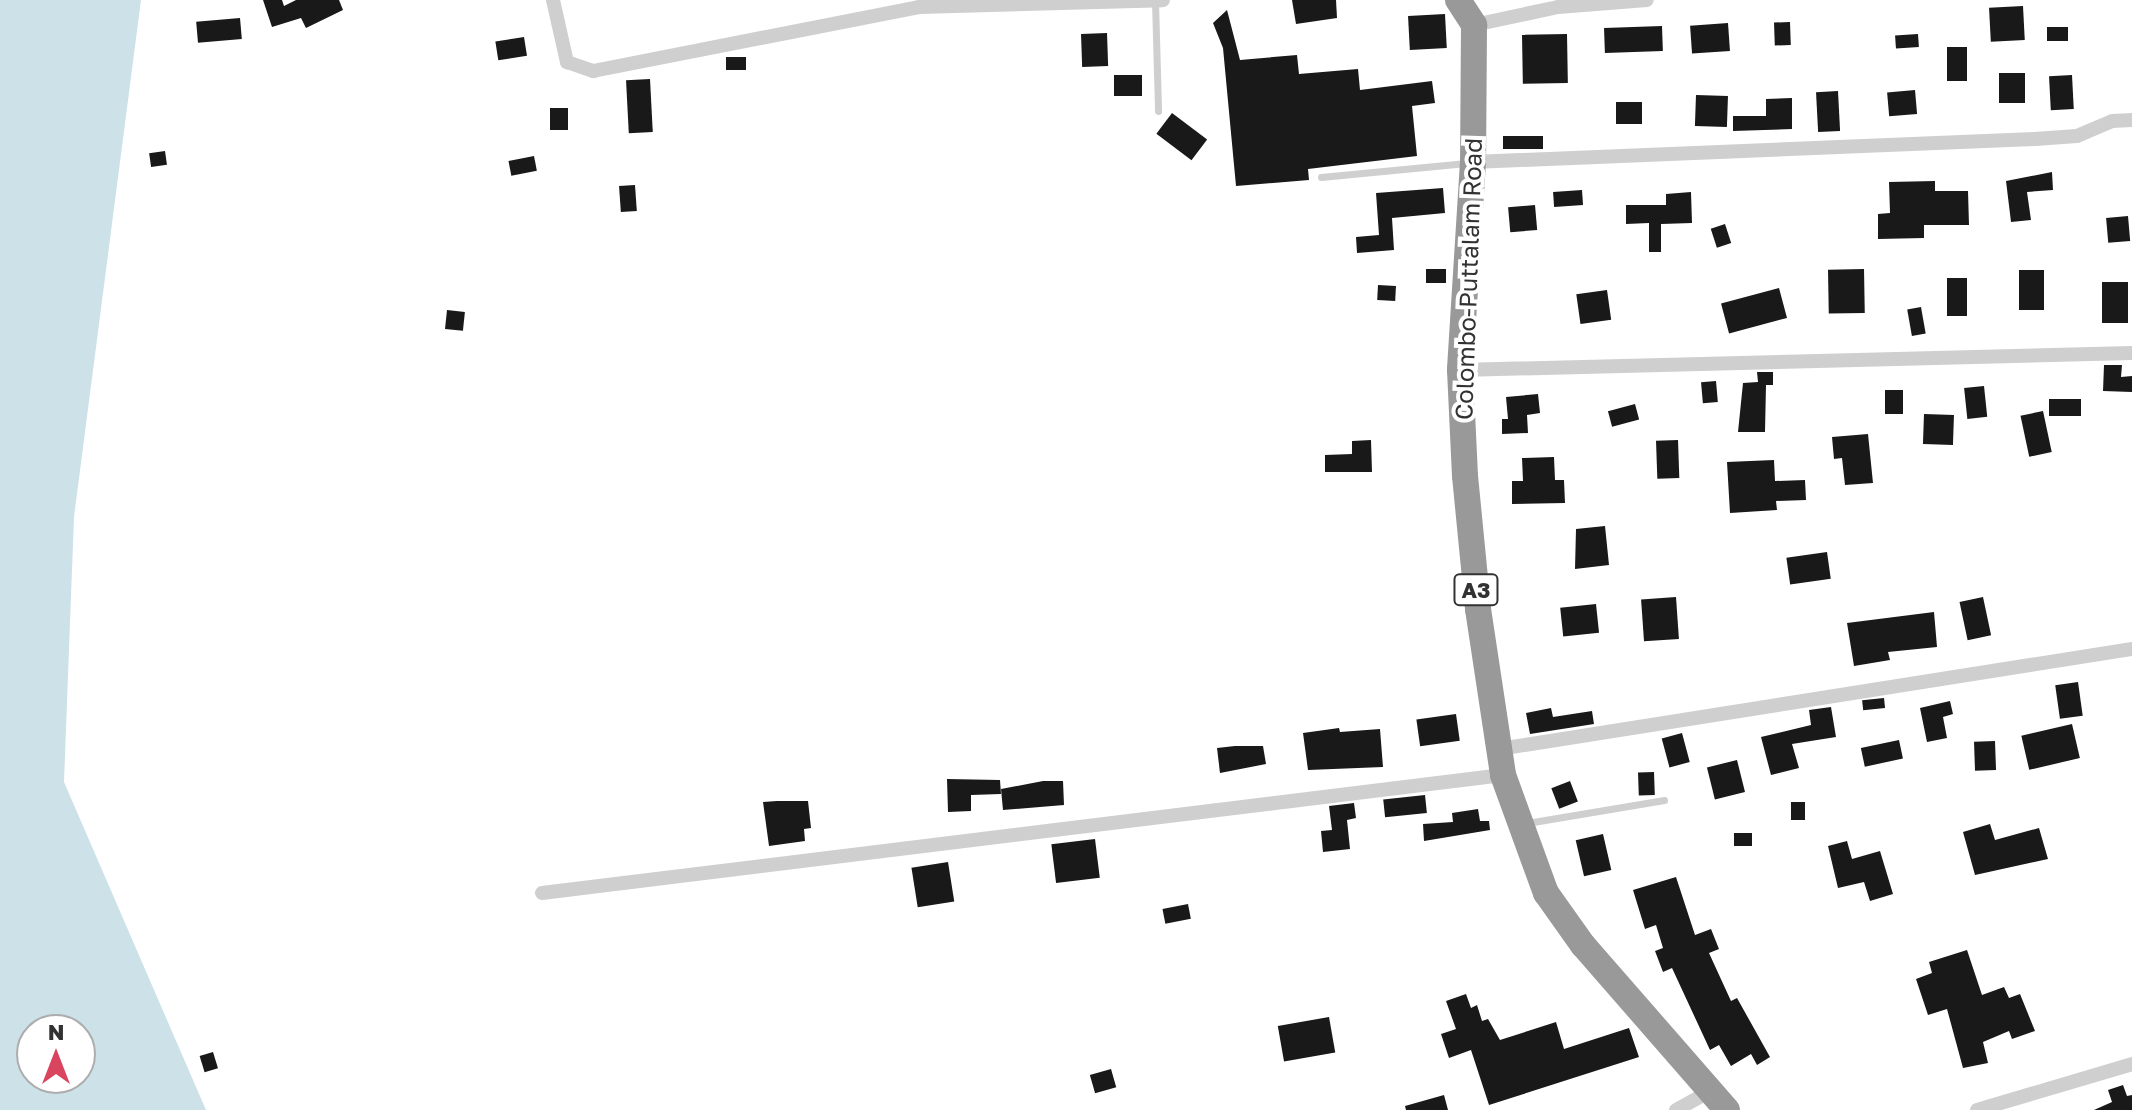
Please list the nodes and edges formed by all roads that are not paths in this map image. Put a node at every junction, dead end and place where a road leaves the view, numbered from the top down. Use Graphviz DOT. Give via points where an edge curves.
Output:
graph roads {
  1 [pos="553,0"];
  2 [pos="1458,0"];
  3 [pos="1647,0"];
  4 [pos="1159,1"];
  5 [pos="1474,25"];
  6 [pos="1158,111"];
  7 [pos="2132,120"];
  8 [pos="1473,162"];
  9 [pos="1321,177"];
  10 [pos="2132,353"];
  11 [pos="1460,370"];
  12 [pos="2132,649"];
  13 [pos="1499,749"];
  14 [pos="1503,775"];
  15 [pos="1664,800"];
  16 [pos="1517,824"];
  17 [pos="542,893"];
  18 [pos="2132,1064"];
  19 [pos="1718,1100"];
  20 [pos="1676,1110"];
  21 [pos="1977,1110"];
  1 -- 4 [label="street" via="567,62 593,71 919,7"];
  2 -- 5 [label="highway"];
  3 -- 5 [label="street" via="1558,7"];
  4 -- 6 [label="lane"];
  5 -- 8 [label="highway, Colombo-Puttalam Road / A3"];
  7 -- 8 [label="street" via="2112,121 2077,136 2035,139"];
  8 -- 9 [label="lane"];
  8 -- 11 [label="highway, Colombo-Puttalam Road / A3"];
  10 -- 11 [label="street"];
  11 -- 13 [label="highway, Colombo-Puttalam Road / A3" via="1477,594"];
  12 -- 13 [label="street"];
  13 -- 14 [label="highway, Colombo-Puttalam Road / A3"];
  14 -- 16 [label="highway, Colombo-Puttalam Road / A3"];
  14 -- 17 [label="street"];
  15 -- 16 [label="lane"];
  16 -- 19 [label="highway, Colombo-Puttalam Road / A3" via="1546,893"];
  18 -- 21 [label="street"];
  19 -- 20 [label="street"];
}
